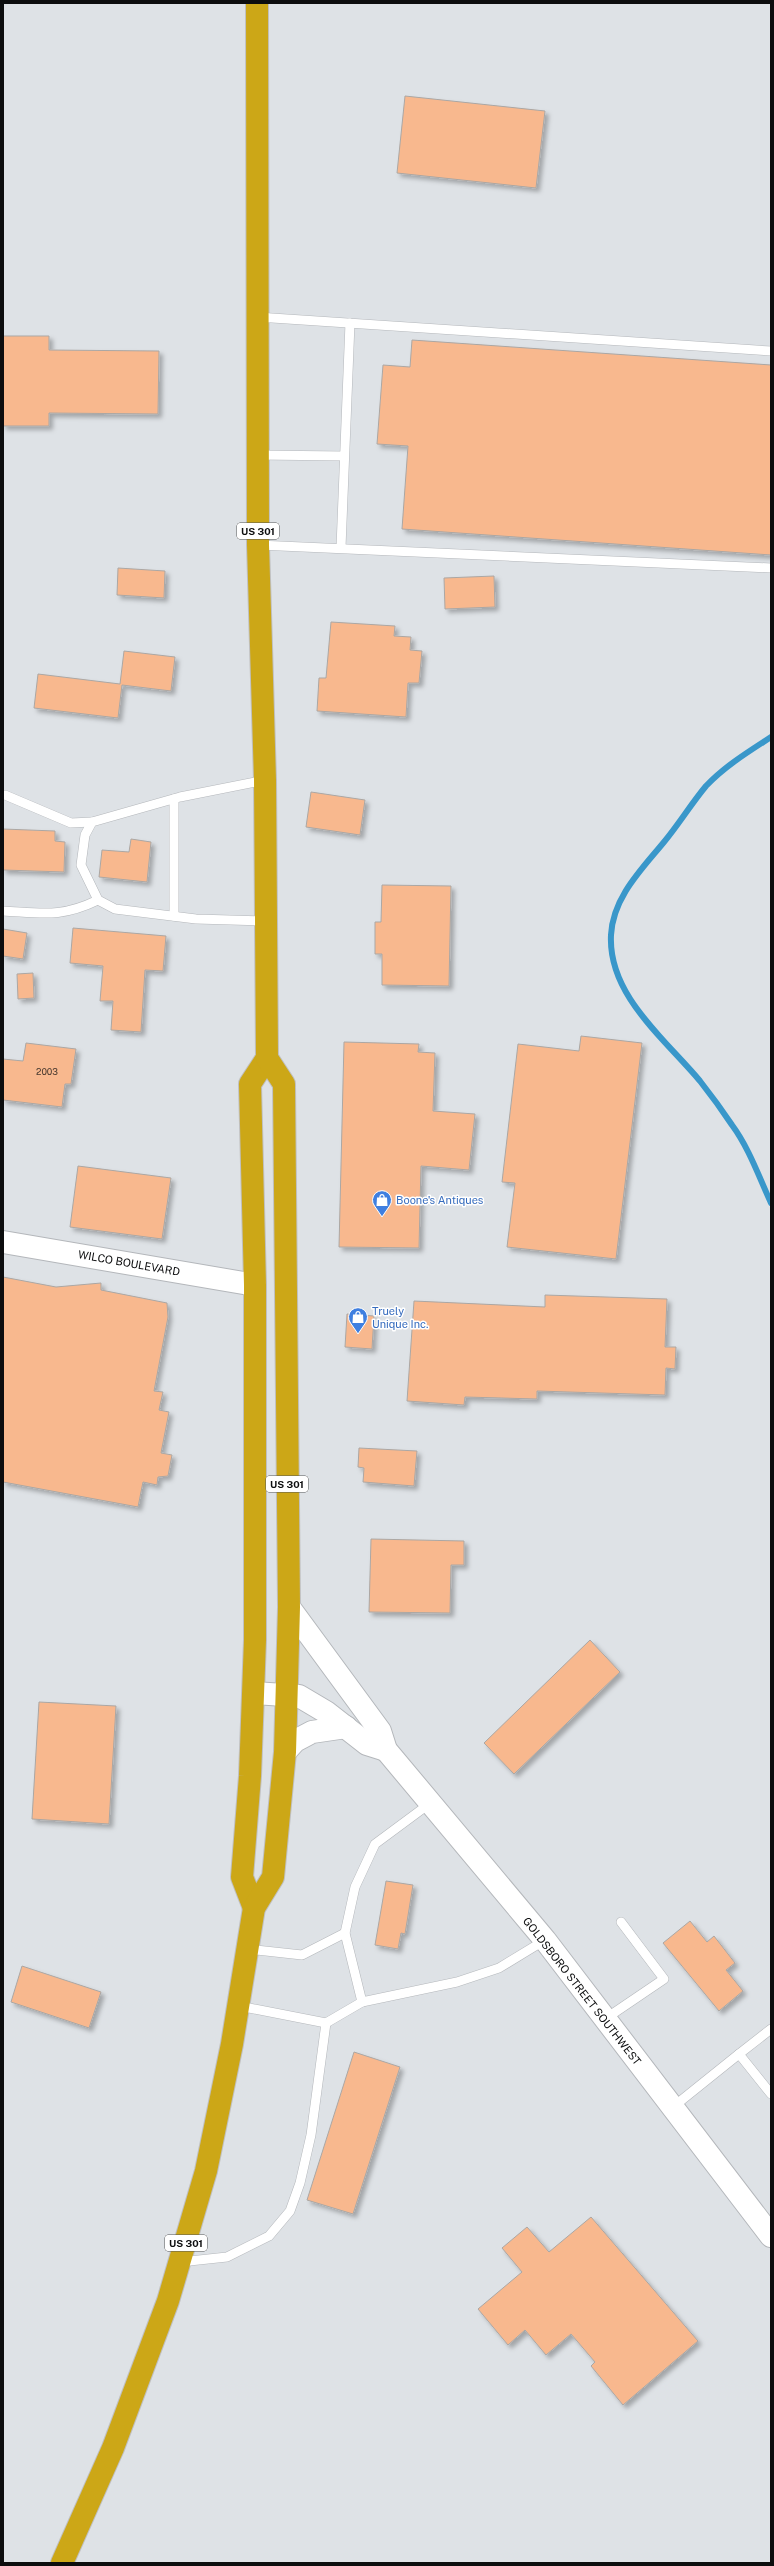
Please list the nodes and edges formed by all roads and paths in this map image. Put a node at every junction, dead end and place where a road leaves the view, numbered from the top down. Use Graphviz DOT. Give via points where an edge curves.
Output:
graph roads {
  1 [pos="257,3"];
  2 [pos="257,317"];
  3 [pos="350,323"];
  4 [pos="771,351"];
  5 [pos="258,456"];
  6 [pos="344,456"];
  7 [pos="258,544"];
  8 [pos="341,547"];
  9 [pos="771,568"];
  10 [pos="265,780"];
  11 [pos="4,795"];
  12 [pos="174,799"];
  13 [pos="92,822"];
  14 [pos="98,900"];
  15 [pos="3,911"];
  16 [pos="174,916"];
  17 [pos="266,922"];
  18 [pos="267,1058"];
  19 [pos="3,1242"];
  20 [pos="255,1285"];
  21 [pos="288,1607"];
  22 [pos="254,1693"];
  23 [pos="286,1694"];
  24 [pos="346,1727"];
  25 [pos="386,1750"];
  26 [pos="285,1752"];
  27 [pos="429,1804"];
  28 [pos="254,1908"];
  29 [pos="621,1922"];
  30 [pos="345,1933"];
  31 [pos="545,1940"];
  32 [pos="248,1949"];
  33 [pos="362,2002"];
  34 [pos="239,2006"];
  35 [pos="605,2019"];
  36 [pos="326,2022"];
  37 [pos="771,2029"];
  38 [pos="739,2054"];
  39 [pos="771,2094"];
  40 [pos="672,2107"];
  41 [pos="771,2236"];
  42 [pos="180,2262"];
  43 [pos="62,2563"];
  1 -- 2 [label="highway, US 301"];
  2 -- 3 [label="lane"];
  2 -- 5 [label="highway, US 301"];
  3 -- 4 [label="lane"];
  3 -- 6 [label="lane"];
  5 -- 6 [label="lane"];
  5 -- 7 [label="highway, US 301"];
  6 -- 8 [label="lane"];
  7 -- 8 [label="lane"];
  7 -- 10 [label="highway, US 301"];
  8 -- 9 [label="lane"];
  10 -- 12 [label="lane"];
  10 -- 17 [label="highway, US 301"];
  11 -- 13 [label="lane" via="71,823"];
  12 -- 13 [label="lane"];
  12 -- 16 [label="lane"];
  13 -- 14 [label="lane" via="85,835 81,865"];
  14 -- 15 [label="lane" via="76,910 55,914"];
  14 -- 16 [label="lane" via="115,909"];
  16 -- 17 [label="lane"];
  17 -- 18 [label="highway, US 301"];
  18 -- 20 [label="highway, US 301" via="250,1084"];
  18 -- 21 [label="highway, US 301" via="284,1084"];
  19 -- 20 [label="street, WILCO BOULEVARD"];
  20 -- 22 [label="highway, US 301"];
  21 -- 23 [label="highway, US 301"];
  21 -- 25 [label="street, GOLDSBORO STREET SOUTHWEST" via="380,1731"];
  22 -- 23 [label="street"];
  22 -- 28 [label="highway, US 301" via="242,1877"];
  23 -- 24 [label="street" via="305,1698"];
  23 -- 26 [label="highway, US 301"];
  24 -- 25 [label="street" via="367,1744"];
  24 -- 26 [label="street" via="312,1732 295,1741"];
  25 -- 27 [label="street, GOLDSBORO STREET SOUTHWEST"];
  26 -- 28 [label="highway, US 301" via="273,1877"];
  27 -- 30 [label="lane" via="376,1844 355,1887"];
  27 -- 31 [label="street, GOLDSBORO STREET SOUTHWEST"];
  28 -- 32 [label="highway, US 301"];
  29 -- 35 [label="lane" via="664,1979"];
  30 -- 32 [label="lane" via="302,1955"];
  30 -- 33 [label="lane"];
  31 -- 33 [label="lane" via="499,1968 457,1982"];
  31 -- 35 [label="street, GOLDSBORO STREET SOUTHWEST"];
  32 -- 34 [label="highway, US 301"];
  33 -- 36 [label="lane"];
  34 -- 36 [label="lane"];
  34 -- 42 [label="highway, US 301" via="206,2172"];
  35 -- 40 [label="street, GOLDSBORO STREET SOUTHWEST"];
  36 -- 42 [label="lane" via="311,2135 300,2183 290,2211 269,2236 227,2257"];
  37 -- 38 [label="lane"];
  38 -- 39 [label="lane"];
  38 -- 40 [label="lane"];
  40 -- 41 [label="street, GOLDSBORO STREET SOUTHWEST"];
  42 -- 43 [label="highway, US 301" via="113,2448"];
}
